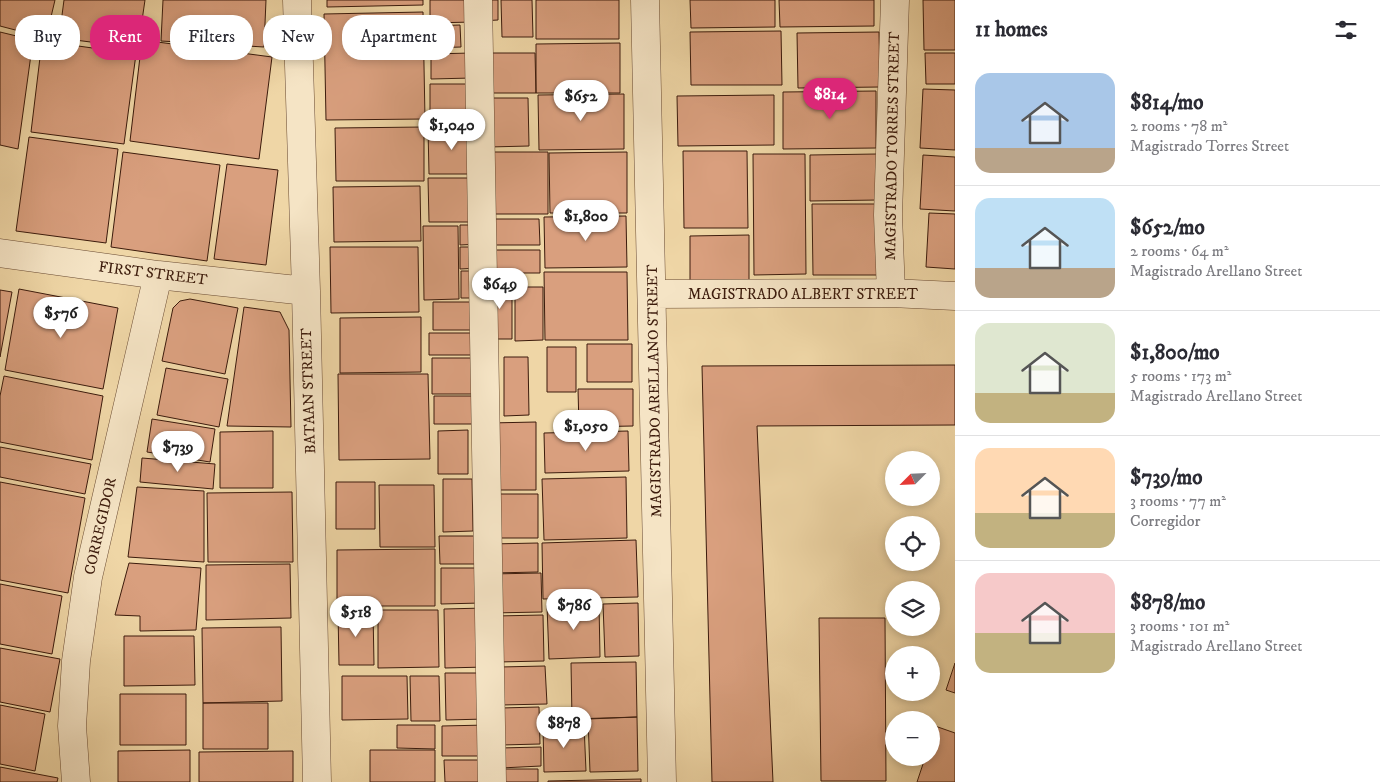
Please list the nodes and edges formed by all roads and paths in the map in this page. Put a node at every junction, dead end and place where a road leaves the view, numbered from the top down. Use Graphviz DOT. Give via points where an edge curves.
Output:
graph roads {
  1 [pos="297,0"];
  2 [pos="478,0"];
  3 [pos="645,0"];
  4 [pos="895,0"];
  5 [pos="0,253"];
  6 [pos="158,275"];
  7 [pos="306,291"];
  8 [pos="890,293"];
  9 [pos="652,294"];
  10 [pos="955,296"];
  11 [pos="76,782"];
  12 [pos="317,782"];
  13 [pos="492,782"];
  14 [pos="662,782"];
  1 -- 7 [label="street, BATAAN STREET"];
  2 -- 13 [label="street"];
  3 -- 9 [label="street, MAGISTRADO ARELLANO STREET"];
  4 -- 8 [label="street, MAGISTRADO TORRES STREET" via="888,215"];
  5 -- 6 [label="street, FIRST STREET"];
  6 -- 7 [label="street, FIRST STREET"];
  6 -- 11 [label="street, CORREGIDOR" via="88,577 76,660 72,726"];
  7 -- 12 [label="street, BATAAN STREET"];
  8 -- 9 [label="street, MAGISTRADO ALBERT STREET"];
  8 -- 10 [label="street, MAGISTRADO ALBERT STREET"];
  9 -- 14 [label="street, MAGISTRADO ARELLANO STREET"];
}
